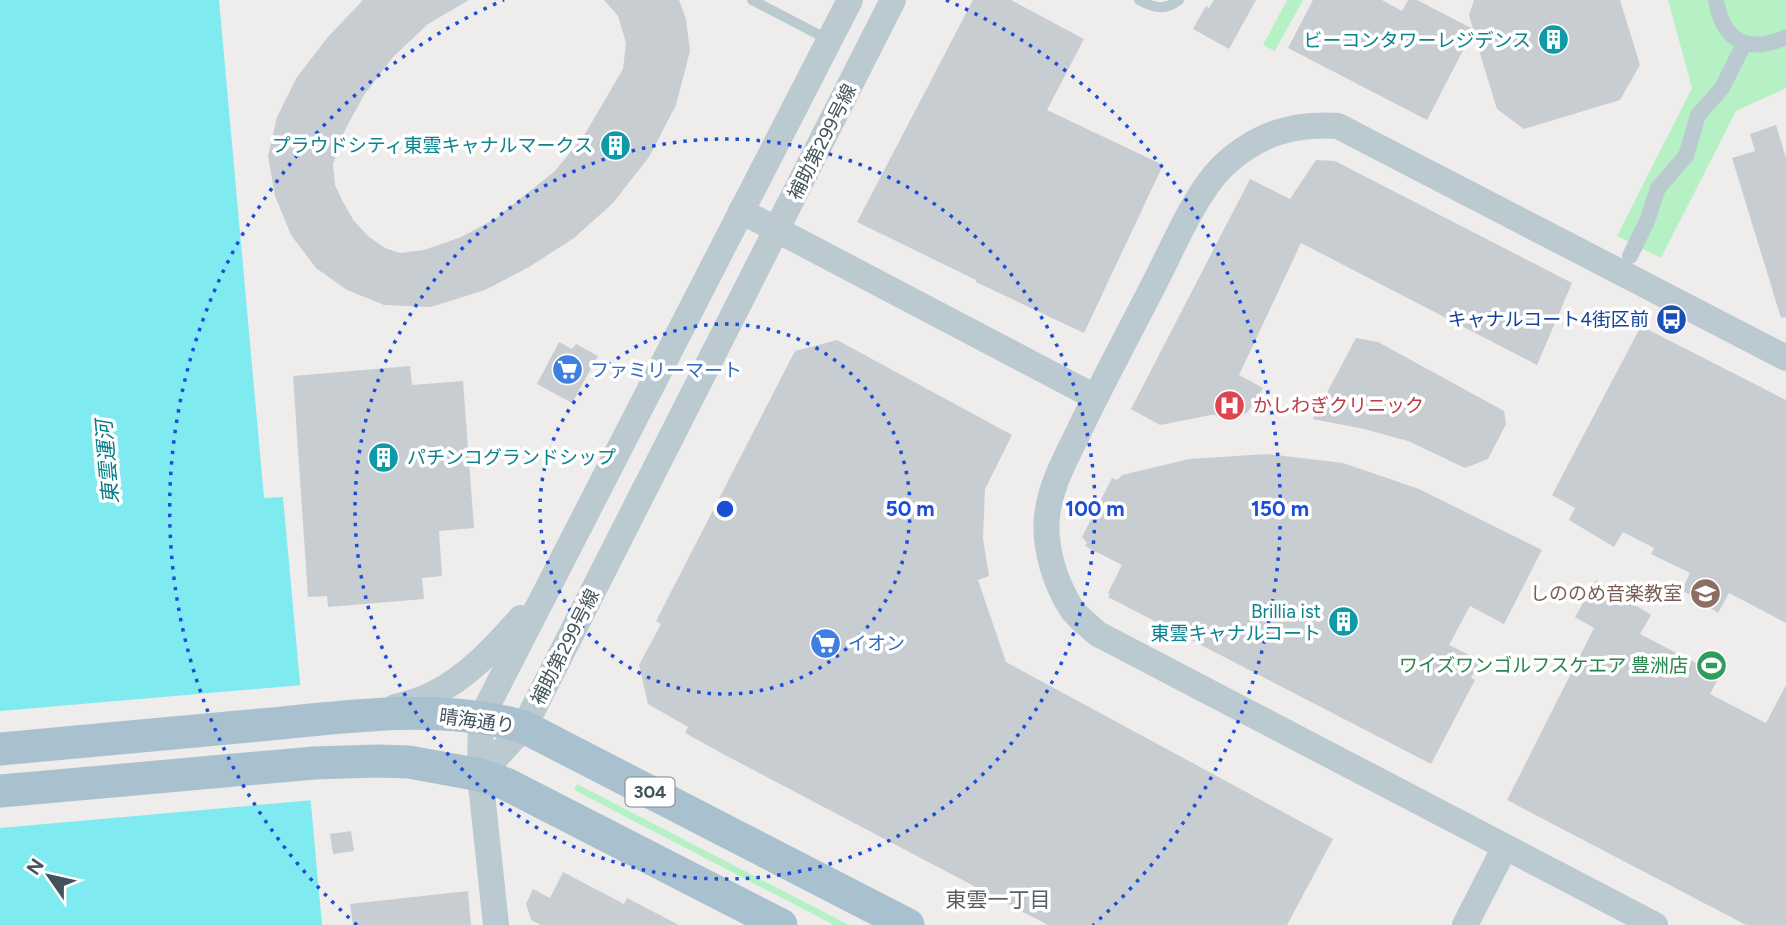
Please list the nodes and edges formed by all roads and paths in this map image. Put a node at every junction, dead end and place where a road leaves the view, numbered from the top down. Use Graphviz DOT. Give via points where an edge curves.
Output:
graph roads {
  1 [pos="752,0"];
  2 [pos="850,0"];
  3 [pos="893,0"];
  4 [pos="1139,0"];
  5 [pos="1179,0"];
  6 [pos="1716,0"];
  7 [pos="1786,37"];
  8 [pos="829,40"];
  9 [pos="1744,44"];
  10 [pos="741,211"];
  11 [pos="778,229"];
  12 [pos="1630,256"];
  13 [pos="1786,358"];
  14 [pos="1095,397"];
  15 [pos="554,575"];
  16 [pos="377,713"];
  17 [pos="481,718"];
  18 [pos="524,727"];
  19 [pos="0,749"];
  20 [pos="480,775"];
  21 [pos="0,791"];
  22 [pos="1504,847"];
  23 [pos="496,925"];
  24 [pos="781,925"];
  25 [pos="908,925"];
  26 [pos="1465,925"];
  27 [pos="1655,925"];
  1 -- 8 [label="lane"];
  2 -- 8 [label="street, 補助第299号線"];
  3 -- 11 [label="street, 補助第299号線"];
  4 -- 5 [label="lane" via="1160,8"];
  6 -- 9 [label="street" via="1729,34"];
  7 -- 9 [label="street" via="1756,46"];
  8 -- 10 [label="street, 補助第299号線"];
  9 -- 12 [label="street" via="1722,88 1698,115 1686,156 1658,188"];
  10 -- 11 [label="street"];
  10 -- 15 [label="street, 補助第299号線"];
  11 -- 14 [label="street"];
  11 -- 18 [label="street, 補助第299号線"];
  13 -- 14 [label="street" via="1338,126 1310,124 1248,146 1221,168 1196,204"];
  14 -- 22 [label="street" via="1053,485 1047,518 1053,571 1072,609 1098,634"];
  15 -- 16 [label="street" via="498,645 470,670 430,696"];
  15 -- 17 [label="street, 補助第299号線"];
  16 -- 17 [label="main road, 晴海通り / 304"];
  16 -- 19 [label="main road, 晴海通り / 304"];
  17 -- 18 [label="main road, 晴海通り / 304"];
  17 -- 20 [label="street, 補助第299号線"];
  18 -- 20 [label="street, 補助第299号線"];
  18 -- 25 [label="main road, 晴海通り / 304"];
  20 -- 21 [label="main road" via="409,762 314,763"];
  20 -- 23 [label="street"];
  20 -- 24 [label="main road" via="506,784"];
  22 -- 26 [label="street"];
  22 -- 27 [label="street"];
}
